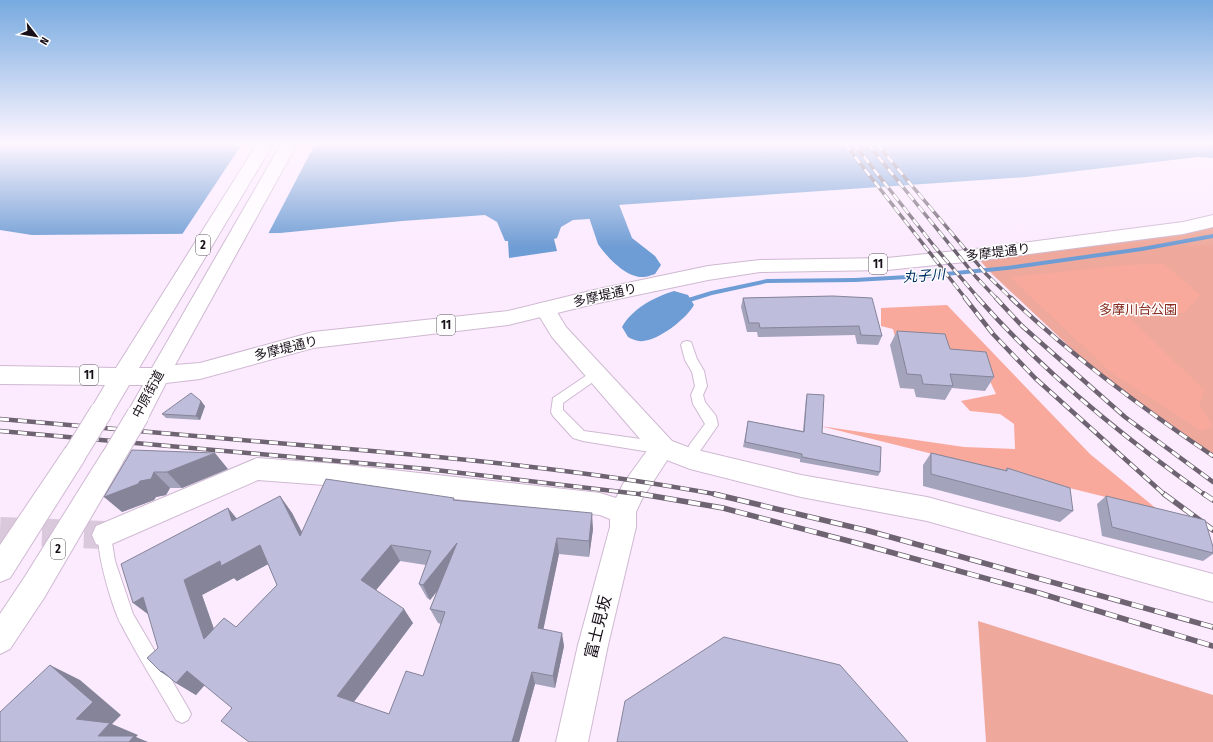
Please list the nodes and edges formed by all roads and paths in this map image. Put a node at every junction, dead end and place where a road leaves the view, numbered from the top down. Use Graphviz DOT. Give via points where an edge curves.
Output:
graph roads {
  1 [pos="244,179"];
  2 [pos="269,179"];
  3 [pos="1213,220"];
  4 [pos="545,309"];
  5 [pos="687,346"];
  6 [pos="596,374"];
  7 [pos="0,375"];
  8 [pos="157,376"];
  9 [pos="122,377"];
  10 [pos="663,448"];
  11 [pos="690,459"];
  12 [pos="623,512"];
  13 [pos="105,535"];
  14 [pos="0,569"];
  15 [pos="1213,588"];
  16 [pos="0,639"];
  17 [pos="182,714"];
  18 [pos="572,742"];
  1 -- 9 [label="main road, 2"];
  2 -- 8 [label="main road, 中原街道 / 2"];
  3 -- 4 [label="main road, 多摩堤通り / 11" via="1183,228 895,263 760,266 734,269 700,274"];
  4 -- 6 [label="main road" via="559,332"];
  4 -- 8 [label="main road, 多摩堤通り / 11" via="494,320 312,340 200,371"];
  5 -- 11 [label="lane" via="701,386 699,404 712,425"];
  6 -- 10 [label="main road"];
  6 -- 10 [label="lane" via="557,401 557,412 583,436"];
  7 -- 9 [label="main road, 多摩堤通り / 11"];
  8 -- 9 [label="main road, 多摩堤通り / 11"];
  8 -- 16 [label="main road, 中原街道 / 2, bridge" via="113,457"];
  9 -- 14 [label="main road, 2, bridge"];
  10 -- 11 [label="main road"];
  10 -- 12 [label="main road" via="639,480"];
  11 -- 15 [label="main road" via="801,486 927,509"];
  12 -- 13 [label="main road" via="600,504 257,469"];
  12 -- 18 [label="main road, 富士見坂" via="623,527"];
  13 -- 17 [label="lane" via="108,561 126,618"];
}
